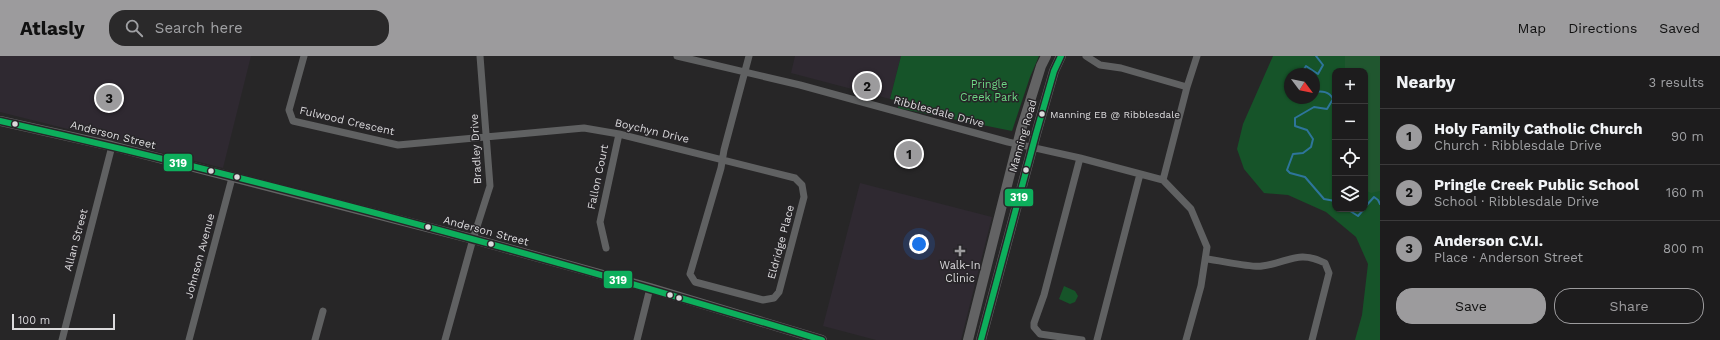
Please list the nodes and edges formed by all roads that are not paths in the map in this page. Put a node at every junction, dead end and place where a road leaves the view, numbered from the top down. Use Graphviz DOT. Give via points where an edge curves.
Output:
graph roads {
  1 [pos="304,56"];
  2 [pos="480,56"];
  3 [pos="677,56"];
  4 [pos="749,56"];
  5 [pos="1046,56"];
  6 [pos="1061,56"];
  7 [pos="1086,56"];
  8 [pos="1198,56"];
  9 [pos="745,73"];
  10 [pos="1187,87"];
  11 [pos="0,121"];
  12 [pos="619,134"];
  13 [pos="487,138"];
  14 [pos="1018,144"];
  15 [pos="112,146"];
  16 [pos="1032,147"];
  17 [pos="1080,158"];
  18 [pos="723,159"];
  19 [pos="1140,174"];
  20 [pos="232,178"];
  21 [pos="1163,180"];
  22 [pos="473,239"];
  23 [pos="606,248"];
  24 [pos="1206,259"];
  25 [pos="650,288"];
  26 [pos="323,311"];
  27 [pos="62,340"];
  28 [pos="189,340"];
  29 [pos="315,340"];
  30 [pos="445,340"];
  31 [pos="637,340"];
  32 [pos="822,340"];
  33 [pos="968,340"];
  34 [pos="981,340"];
  35 [pos="1082,340"];
  36 [pos="1097,340"];
  37 [pos="1187,340"];
  38 [pos="1312,340"];
  1 -- 13 [label="street, Fulwood Crescent" via="289,110 293,121 398,144"];
  2 -- 13 [label="street, Bradley Drive"];
  3 -- 9 [label="street, Ribblesdale Drive"];
  4 -- 9 [label="street"];
  5 -- 14 [label="main road, Manning Road"];
  6 -- 16 [label="main road, Manning Road" via="1054,71"];
  7 -- 10 [label="street" via="1100,65 1122,68"];
  8 -- 10 [label="street"];
  9 -- 14 [label="street, Ribblesdale Drive" via="800,85"];
  9 -- 18 [label="street"];
  10 -- 21 [label="street"];
  11 -- 15 [label="main road, Anderson Street"];
  12 -- 13 [label="street, Boychyn Drive" via="584,128"];
  12 -- 18 [label="street, Boychyn Drive"];
  12 -- 23 [label="street, Fallon Court" via="600,222"];
  13 -- 22 [label="street, Bradley Drive" via="490,186"];
  14 -- 16 [label="street, Ribblesdale Drive"];
  14 -- 33 [label="main road, Manning Road"];
  15 -- 20 [label="main road, Anderson Street"];
  15 -- 27 [label="street, Allan Street"];
  16 -- 17 [label="street, Ribblesdale Drive"];
  16 -- 34 [label="main road, Manning Road"];
  17 -- 19 [label="street, Ribblesdale Drive"];
  17 -- 35 [label="street" via="1034,327 1040,334"];
  18 -- 18 [label="street, Eldridge Place" via="795,178 802,185 804,197 779,292 774,298 763,300 695,282 690,274"];
  19 -- 21 [label="street, Ribblesdale Drive"];
  19 -- 36 [label="street"];
  20 -- 22 [label="main road, Anderson Street"];
  20 -- 28 [label="street, Johnson Avenue"];
  21 -- 24 [label="street" via="1191,209 1207,247"];
  22 -- 25 [label="main road, Anderson Street"];
  22 -- 30 [label="street, Bradley Drive"];
  24 -- 37 [label="street"];
  24 -- 38 [label="street" via="1261,267 1296,256 1315,258 1325,263 1329,273"];
  25 -- 31 [label="street"];
  25 -- 32 [label="main road, Anderson Street"];
  26 -- 29 [label="street"];
}
